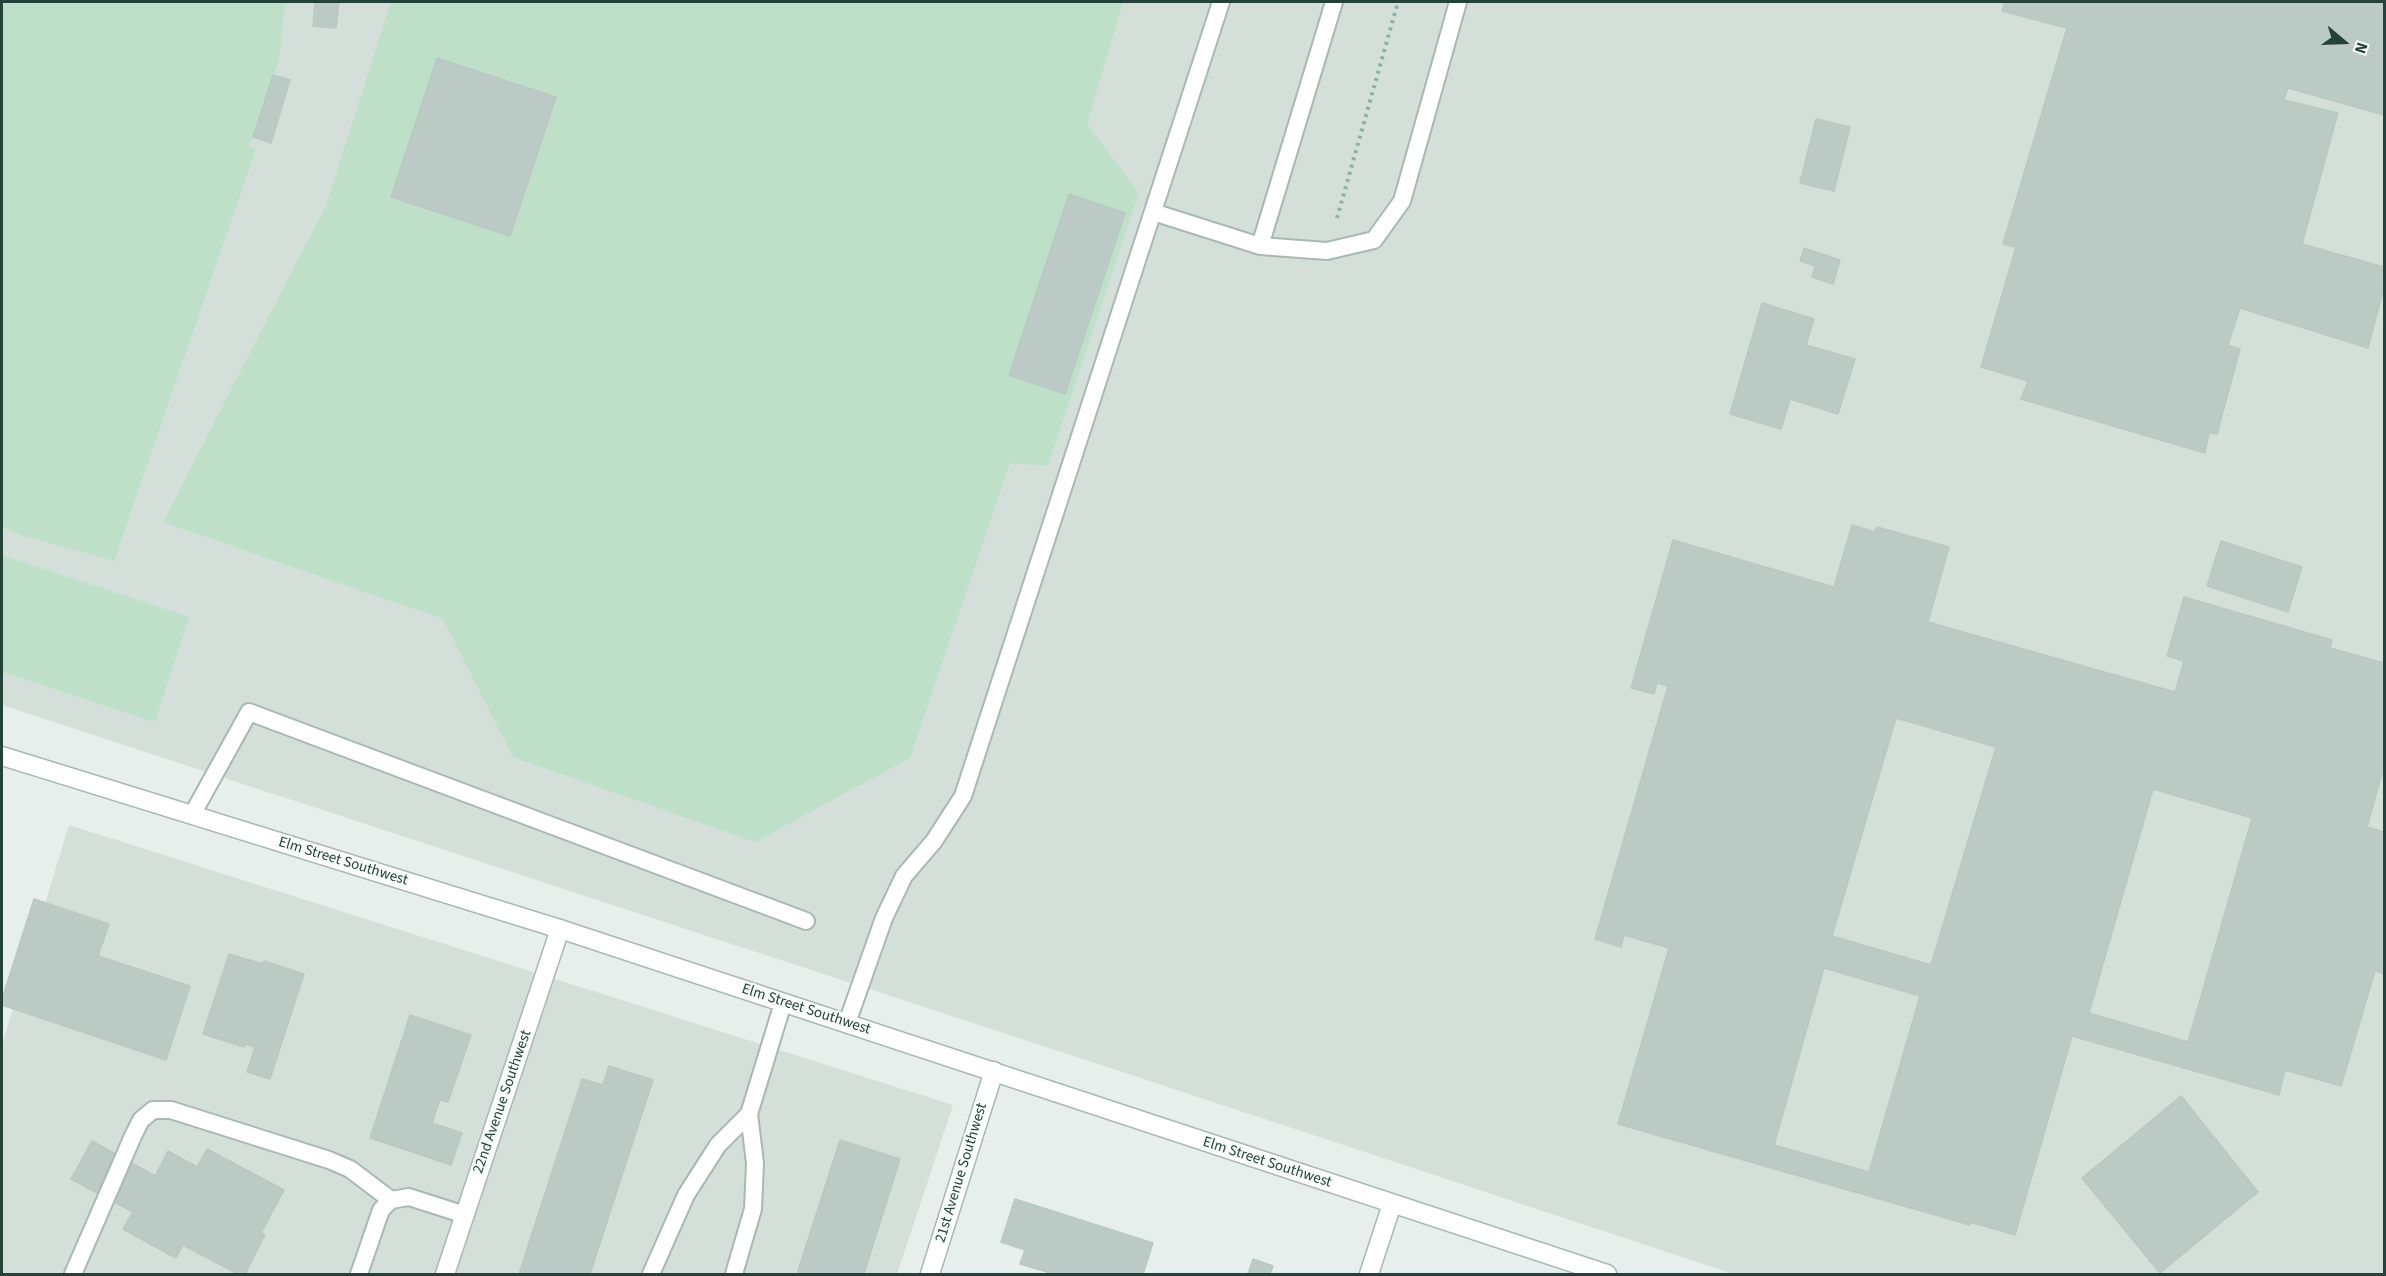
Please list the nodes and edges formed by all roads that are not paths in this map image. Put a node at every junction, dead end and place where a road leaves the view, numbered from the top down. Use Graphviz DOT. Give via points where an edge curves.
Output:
graph roads {
  1 [pos="1221,2"];
  2 [pos="1334,2"];
  3 [pos="1458,2"];
  4 [pos="1153,212"];
  5 [pos="1260,246"];
  6 [pos="2,756"];
  7 [pos="192,815"];
  8 [pos="806,921"];
  9 [pos="560,929"];
  10 [pos="783,1003"];
  11 [pos="847,1023"];
  12 [pos="994,1071"];
  13 [pos="749,1114"];
  14 [pos="391,1200"];
  15 [pos="1392,1204"];
  16 [pos="465,1215"];
  17 [pos="74,1275"];
  18 [pos="359,1275"];
  19 [pos="445,1275"];
  20 [pos="651,1275"];
  21 [pos="734,1275"];
  22 [pos="930,1275"];
  23 [pos="1369,1275"];
  24 [pos="1607,1275"];
  1 -- 4 [label="lane"];
  2 -- 5 [label="lane"];
  3 -- 5 [label="lane" via="1402,201 1374,240 1327,251"];
  4 -- 5 [label="lane"];
  4 -- 11 [label="lane" via="963,796 934,841 904,876 884,918"];
  6 -- 7 [label="street, Elm Street Southwest"];
  7 -- 8 [label="lane" via="249,712"];
  7 -- 9 [label="street, Elm Street Southwest"];
  9 -- 10 [label="street, Elm Street Southwest"];
  9 -- 16 [label="street, 22nd Avenue Southwest"];
  10 -- 11 [label="street, Elm Street Southwest"];
  10 -- 13 [label="lane"];
  11 -- 12 [label="street, Elm Street Southwest"];
  12 -- 15 [label="street, Elm Street Southwest"];
  12 -- 22 [label="street, 21st Avenue Southwest"];
  13 -- 20 [label="lane" via="718,1145 686,1195"];
  13 -- 21 [label="lane" via="755,1163 753,1209"];
  14 -- 16 [label="lane" via="409,1197"];
  14 -- 17 [label="lane" via="350,1169 328,1160 171,1110 153,1110 141,1120 133,1136"];
  14 -- 18 [label="lane" via="381,1210"];
  15 -- 23 [label="street"];
  15 -- 24 [label="street, Elm Street Southwest"];
  16 -- 19 [label="street, 22nd Avenue Southwest"];
}
